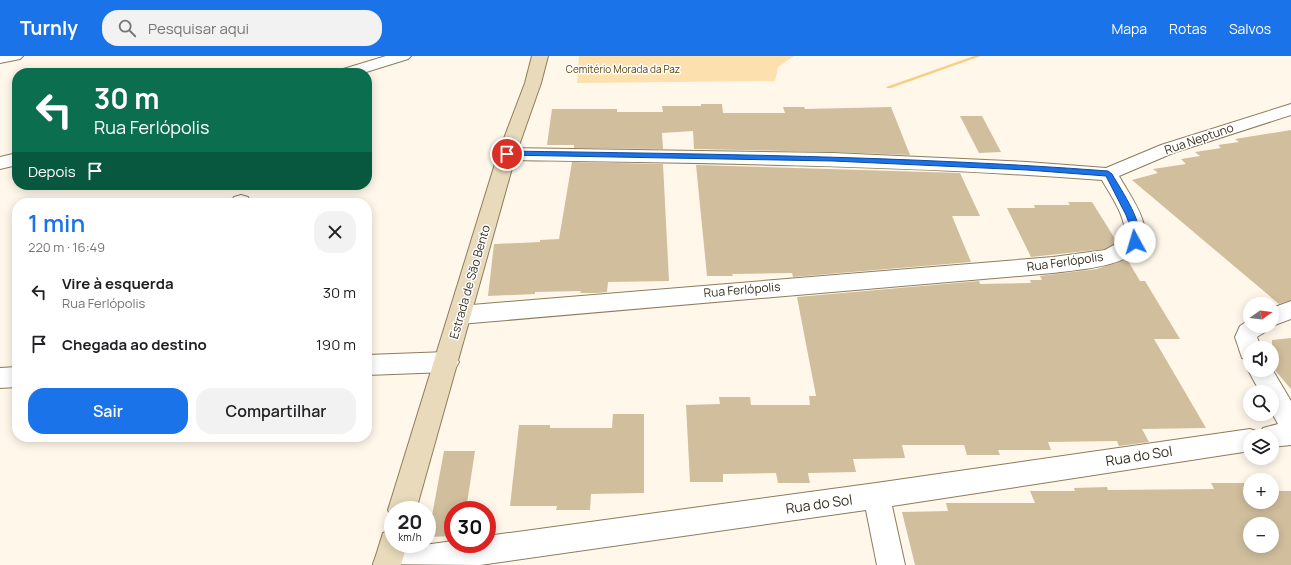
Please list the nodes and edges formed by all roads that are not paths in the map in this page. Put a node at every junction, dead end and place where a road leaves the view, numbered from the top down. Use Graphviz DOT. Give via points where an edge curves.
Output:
graph roads {
  1 [pos="15,56"];
  2 [pos="403,56"];
  3 [pos="540,56"];
  4 [pos="0,58"];
  5 [pos="363,68"];
  6 [pos="1291,109"];
  7 [pos="507,154"];
  8 [pos="12,160"];
  9 [pos="0,163"];
  10 [pos="1108,174"];
  11 [pos="1291,310"];
  12 [pos="1279,314"];
  13 [pos="460,315"];
  14 [pos="447,362"];
  15 [pos="372,365"];
  16 [pos="1264,377"];
  17 [pos="0,378"];
  18 [pos="12,378"];
  19 [pos="1291,423"];
  20 [pos="1291,434"];
  21 [pos="1279,435"];
  22 [pos="1243,441"];
  23 [pos="876,496"];
  24 [pos="405,501"];
  25 [pos="389,557"];
  26 [pos="891,565"];
  1 -- 4 [label="street"];
  2 -- 5 [label="street"];
  3 -- 7 [label="street, Estrada de São Bento"];
  6 -- 10 [label="street, Rua Neptuno" via="1167,149"];
  7 -- 10 [label="street" via="833,159"];
  7 -- 13 [label="street, Estrada de São Bento"];
  8 -- 9 [label="street"];
  10 -- 13 [label="street, Rua Ferlópolis" via="1137,234 1135,242 1129,248 1100,258 1053,265"];
  11 -- 12 [label="street"];
  13 -- 14 [label="street, Estrada de São Bento"];
  14 -- 15 [label="street"];
  14 -- 24 [label="street, Estrada de São Bento"];
  16 -- 19 [label="street"];
  17 -- 18 [label="street"];
  20 -- 21 [label="street"];
  22 -- 23 [label="street, Rua do Sol"];
  23 -- 25 [label="street, Rua do Sol"];
  23 -- 26 [label="street"];
}
